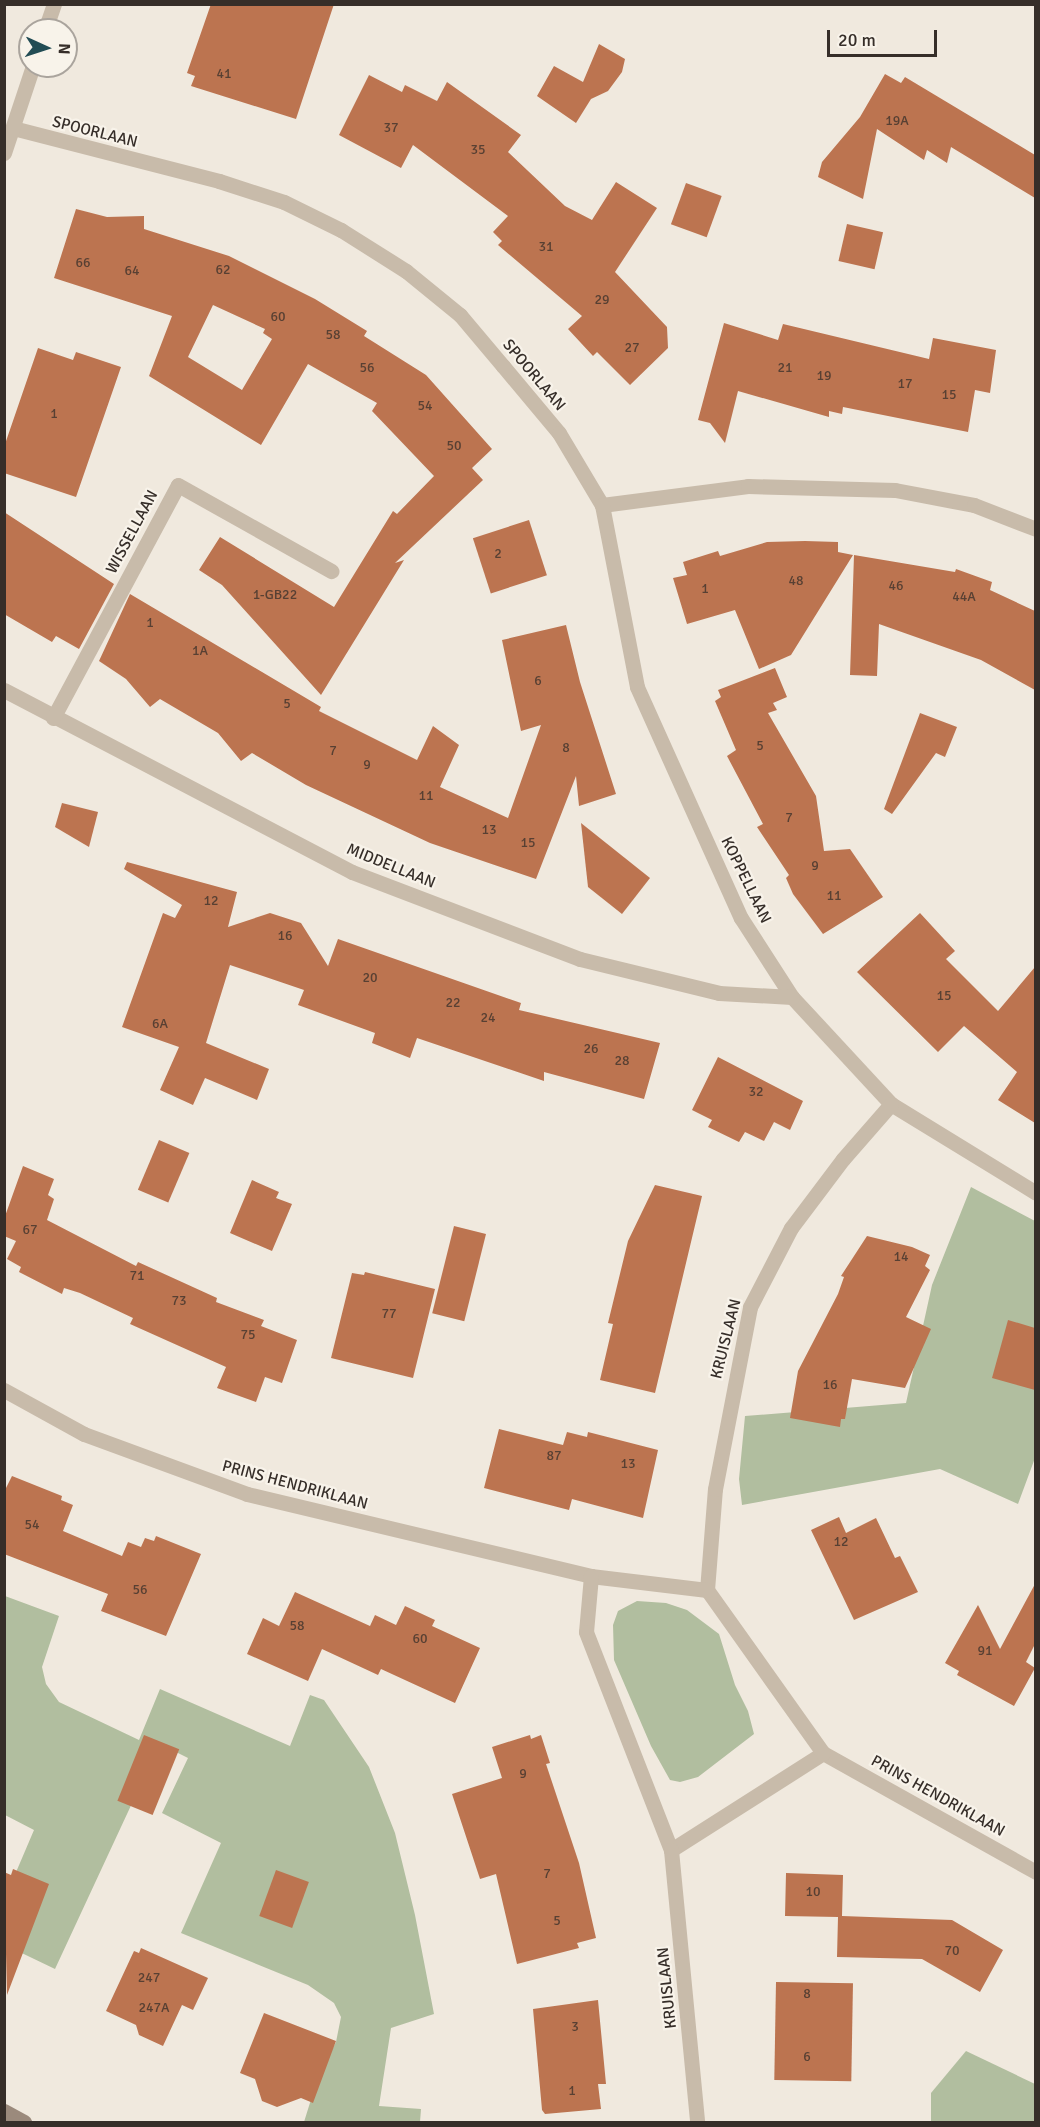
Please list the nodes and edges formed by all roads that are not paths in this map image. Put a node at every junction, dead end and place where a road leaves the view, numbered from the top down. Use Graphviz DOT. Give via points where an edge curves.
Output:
graph roads {
  1 [pos="29,78"];
  2 [pos="13,128"];
  3 [pos="4,153"];
  4 [pos="602,505"];
  5 [pos="1035,529"];
  6 [pos="331,571"];
  7 [pos="4,690"];
  8 [pos="53,718"];
  9 [pos="792,997"];
  10 [pos="891,1104"];
  11 [pos="1035,1193"];
  12 [pos="4,1390"];
  13 [pos="591,1576"];
  14 [pos="707,1590"];
  15 [pos="823,1753"];
  16 [pos="671,1850"];
  17 [pos="1035,1872"];
  18 [pos="4,2111"];
  19 [pos="24,2122"];
  20 [pos="697,2122"];
  1 -- 2 [label="street"];
  2 -- 3 [label="street"];
  2 -- 4 [label="street, SPOORLAAN" via="219,181 284,202 341,230 406,270 460,315 559,433"];
  4 -- 5 [label="street" via="748,486 895,490 974,505"];
  4 -- 9 [label="street, KOPPELLAAN" via="637,687 741,918"];
  6 -- 8 [label="street, WISSELLAAN" via="178,485"];
  7 -- 8 [label="street, MIDDELLAAN"];
  8 -- 9 [label="street, MIDDELLAAN" via="352,872 569,955 719,993"];
  9 -- 10 [label="street, KOPPELLAAN"];
  10 -- 11 [label="street, KOPPELLAAN"];
  10 -- 14 [label="street, KRUISLAAN" via="791,1228 750,1307 715,1489"];
  12 -- 13 [label="street, PRINS HENDRIKLAAN" via="84,1434 246,1494"];
  13 -- 14 [label="street"];
  13 -- 16 [label="street, KRUISLAAN" via="586,1632"];
  14 -- 15 [label="street"];
  15 -- 16 [label="street"];
  15 -- 17 [label="street, PRINS HENDRIKLAAN"];
  16 -- 20 [label="street, KRUISLAAN"];
  18 -- 19 [label="main road"];
}
